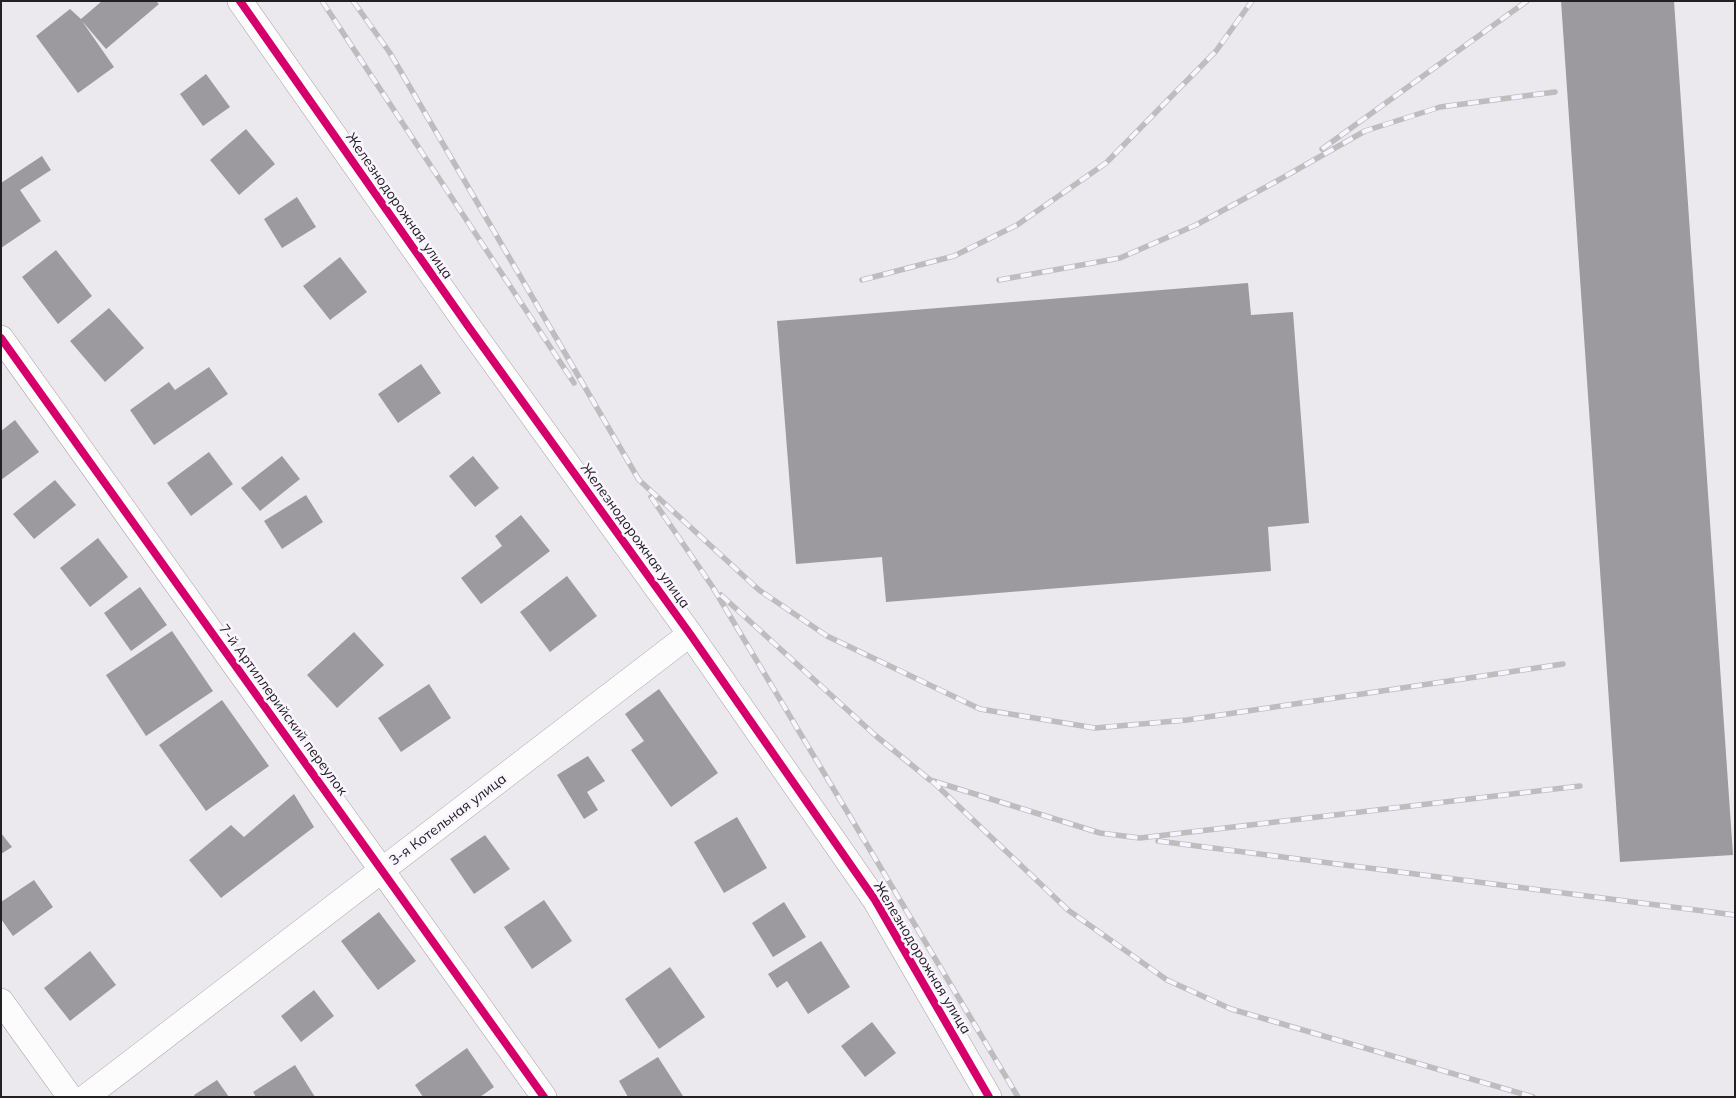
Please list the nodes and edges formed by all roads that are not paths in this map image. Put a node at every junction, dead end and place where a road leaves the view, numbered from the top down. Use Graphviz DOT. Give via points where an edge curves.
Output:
graph roads {
  1 [pos="240,1"];
  2 [pos="1,338"];
  3 [pos="690,634"];
  4 [pos="382,870"];
  5 [pos="1,1001"];
  6 [pos="70,1097"];
  7 [pos="86,1097"];
  8 [pos="544,1097"];
  9 [pos="989,1097"];
  1 -- 3 [label="street, Железнодорожная улица"];
  2 -- 4 [label="street, 7-й Артиллерийский переулок"];
  3 -- 4 [label="street, 3-я Котельная улица"];
  3 -- 9 [label="street, Железнодорожная улица" via="875,900"];
  4 -- 7 [label="street, 3-я Котельная улица"];
  4 -- 8 [label="street, 7-й Артиллерийский переулок"];
  5 -- 6 [label="street"];
}
